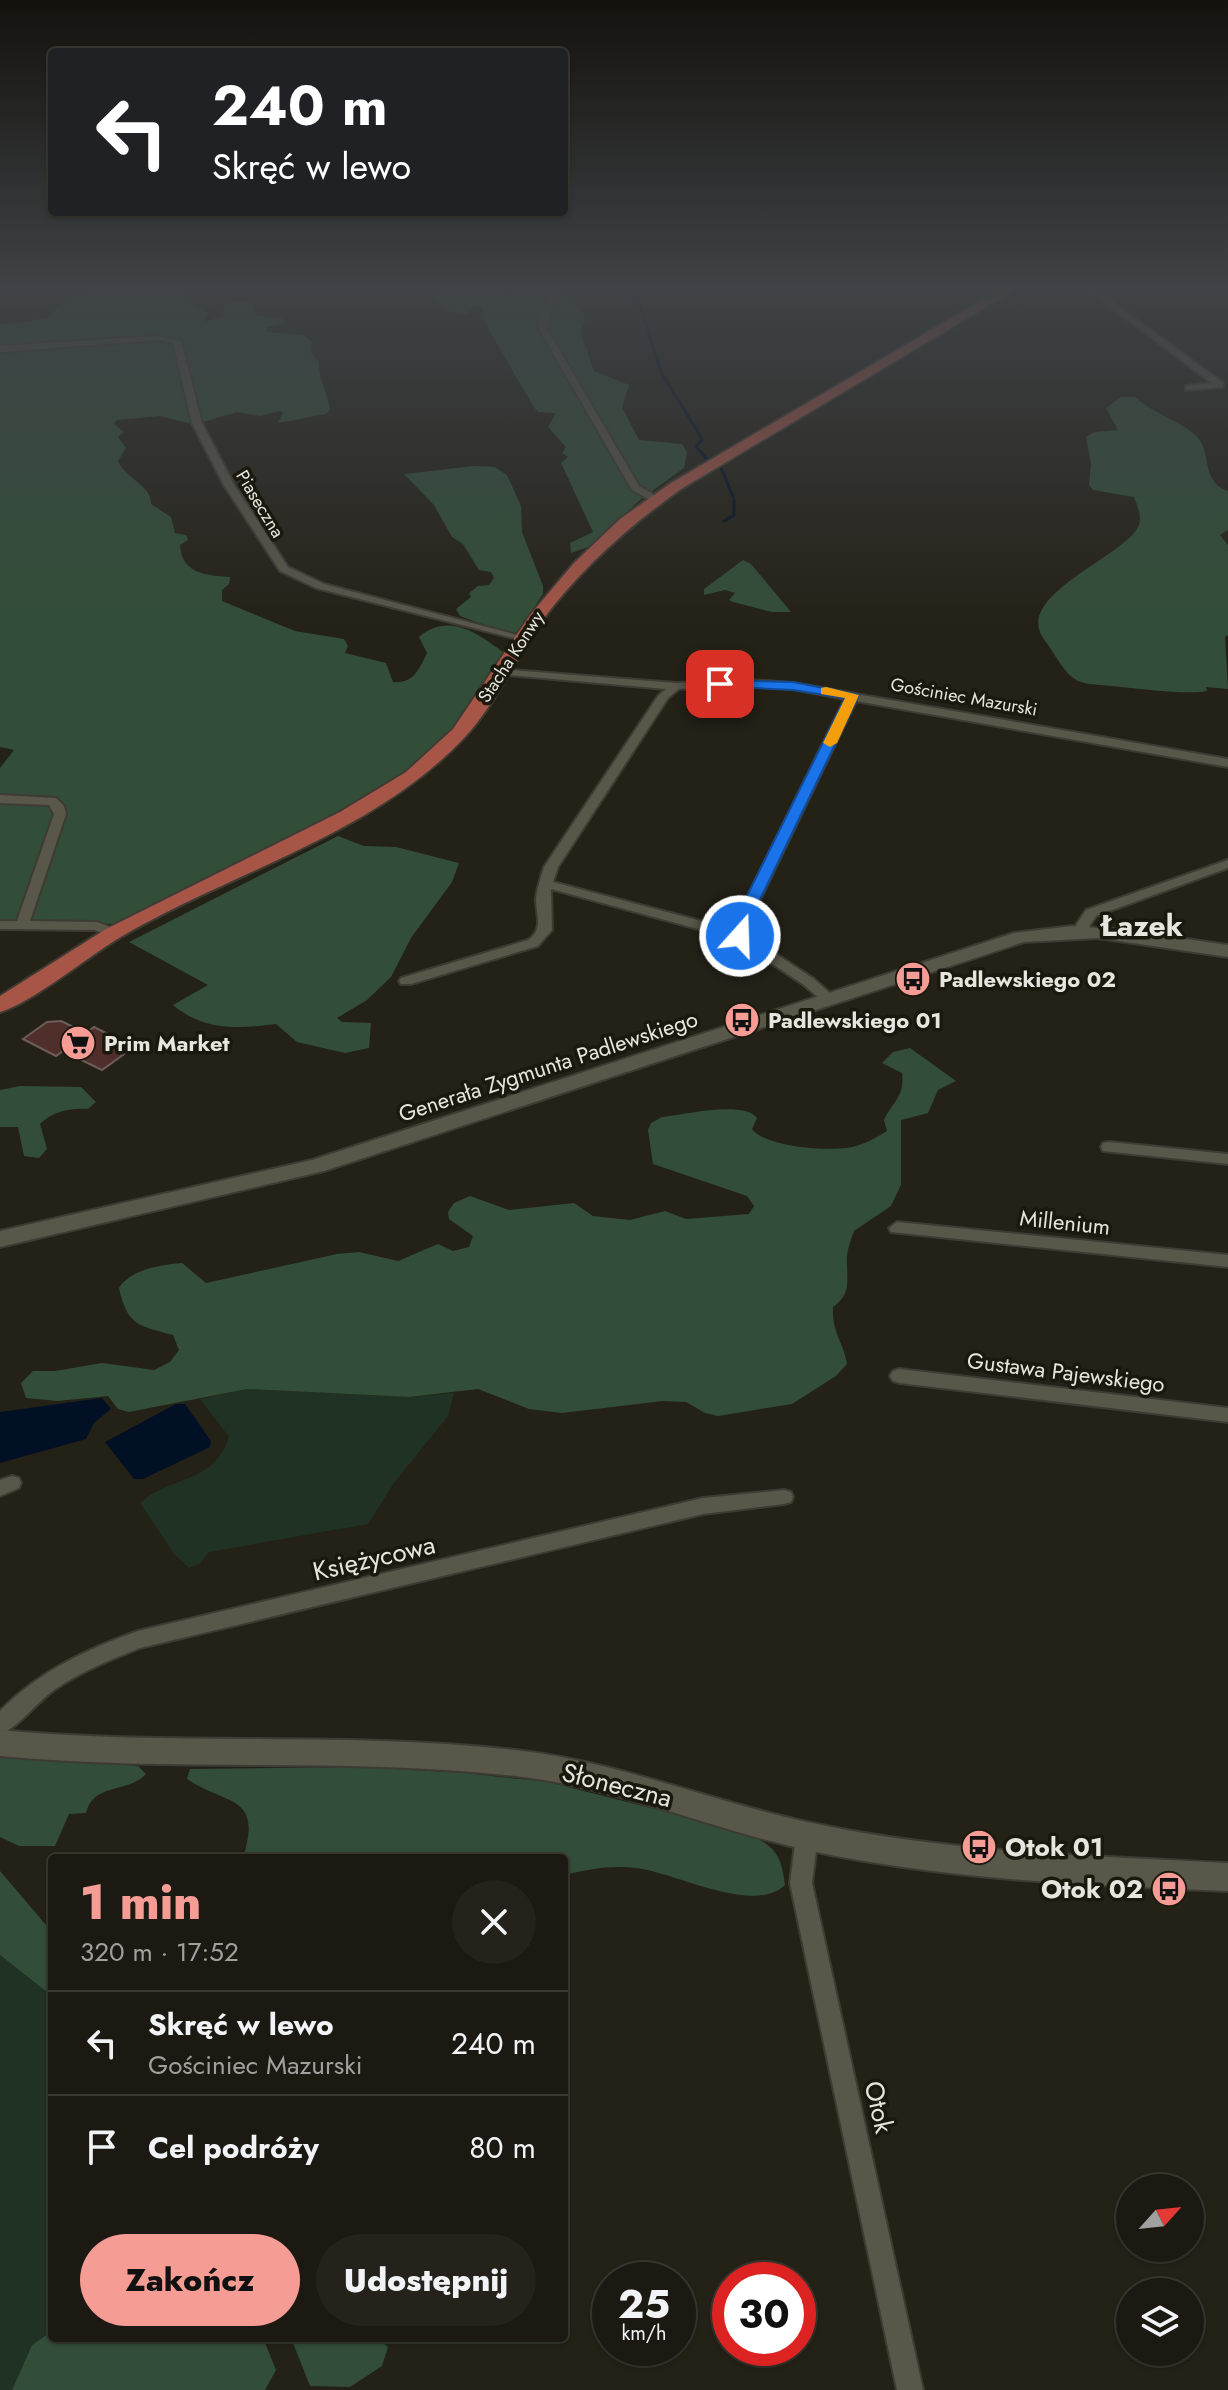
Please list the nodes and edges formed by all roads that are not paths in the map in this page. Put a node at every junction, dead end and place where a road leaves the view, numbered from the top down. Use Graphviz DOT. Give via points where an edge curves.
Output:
graph roads {
  1 [pos="192,401"];
  2 [pos="584,401"];
  3 [pos="821,401"];
  4 [pos="655,499"];
  5 [pos="521,639"];
  6 [pos="500,672"];
  7 [pos="676,686"];
  8 [pos="853,695"];
  9 [pos="1228,763"];
  10 [pos="0,799"];
  11 [pos="1228,864"];
  12 [pos="546,884"];
  13 [pos="0,925"];
  14 [pos="22,925"];
  15 [pos="113,933"];
  16 [pos="1084,933"];
  17 [pos="740,936"];
  18 [pos="1228,951"];
  19 [pos="406,981"];
  20 [pos="827,998"];
  21 [pos="0,1005"];
  22 [pos="1109,1147"];
  23 [pos="1228,1159"];
  24 [pos="897,1228"];
  25 [pos="0,1239"];
  26 [pos="1228,1261"];
  27 [pos="899,1376"];
  28 [pos="1228,1415"];
  29 [pos="784,1497"];
  30 [pos="0,1725"];
  31 [pos="0,1743"];
  32 [pos="807,1836"];
  33 [pos="1228,1877"];
  34 [pos="910,2390"];
  1 -- 5 [label="street, Piaseczna" via="197,423 229,485 284,569 320,586"];
  2 -- 4 [label="street" via="635,488"];
  3 -- 4 [label="main road, Stacha Konwy"];
  4 -- 5 [label="main road, Stacha Konwy" via="588,557"];
  5 -- 6 [label="main road, Stacha Konwy"];
  6 -- 7 [label="street, Gościniec Mazurski"];
  6 -- 15 [label="main road, Stacha Konwy" via="459,733 397,786"];
  7 -- 8 [label="street, Gościniec Mazurski" via="762,683"];
  7 -- 12 [label="street" via="585,810"];
  8 -- 9 [label="street, Gościniec Mazurski"];
  8 -- 17 [label="street"];
  10 -- 14 [label="street" via="52,801 60,814"];
  11 -- 16 [label="street" via="1091,913"];
  12 -- 17 [label="street"];
  12 -- 19 [label="street" via="546,928 538,940"];
  13 -- 14 [label="street"];
  14 -- 15 [label="street" via="97,926"];
  15 -- 21 [label="main road, Stacha Konwy"];
  16 -- 18 [label="street, Generała Zygmunta Padlewskiego"];
  16 -- 20 [label="street, Generała Zygmunta Padlewskiego" via="1021,937"];
  17 -- 20 [label="street"];
  20 -- 25 [label="street, Generała Zygmunta Padlewskiego" via="316,1166"];
  22 -- 23 [label="street"];
  24 -- 26 [label="street, Millenium"];
  27 -- 28 [label="street, Gustawa Pajewskiego"];
  29 -- 30 [label="street, Księżycowa" via="703,1506 138,1640 69,1667"];
  31 -- 32 [label="street, Słoneczna" via="178,1755 497,1761 588,1776"];
  32 -- 33 [label="street, Słoneczna" via="1052,1867"];
  32 -- 34 [label="street, Otok" via="801,1883"];
}
